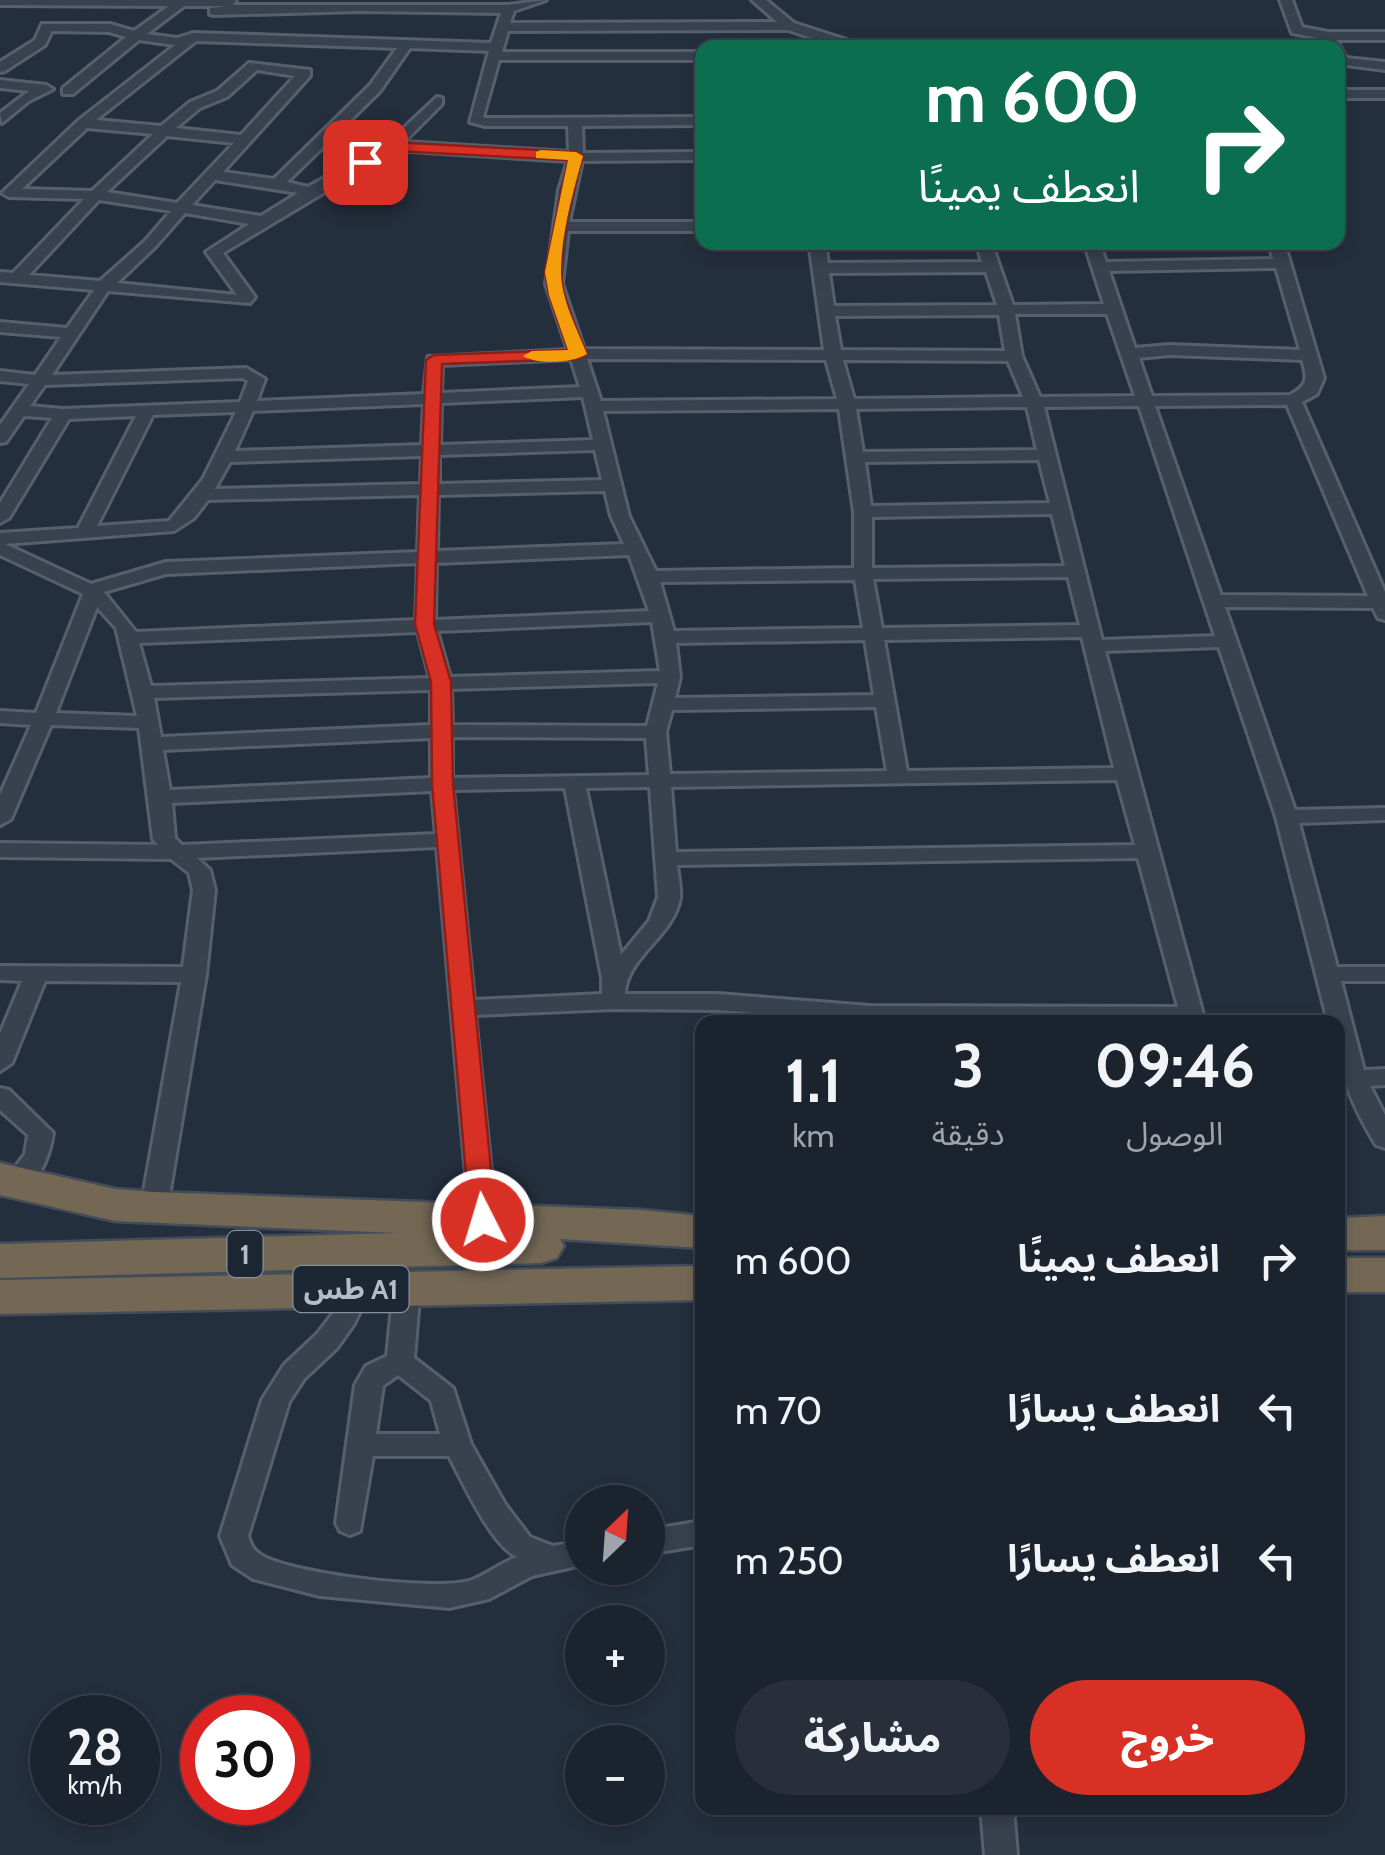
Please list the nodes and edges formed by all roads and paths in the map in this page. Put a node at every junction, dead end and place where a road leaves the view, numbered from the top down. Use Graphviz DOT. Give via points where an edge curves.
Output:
graph roads {
  1 [pos="540,0"];
  2 [pos="758,0"];
  3 [pos="1286,0"];
  4 [pos="0,1"];
  5 [pos="60,2"];
  6 [pos="180,2"];
  7 [pos="268,3"];
  8 [pos="219,7"];
  9 [pos="508,10"];
  10 [pos="336,11"];
  11 [pos="789,26"];
  12 [pos="47,27"];
  13 [pos="502,27"];
  14 [pos="136,36"];
  15 [pos="1385,36"];
  16 [pos="193,37"];
  17 [pos="263,40"];
  18 [pos="283,40"];
  19 [pos="792,40"];
  20 [pos="832,40"];
  21 [pos="1320,40"];
  22 [pos="330,42"];
  23 [pos="1345,44"];
  24 [pos="406,45"];
  25 [pos="495,52"];
  26 [pos="695,56"];
  27 [pos="1345,64"];
  28 [pos="254,66"];
  29 [pos="1385,66"];
  30 [pos="0,68"];
  31 [pos="0,84"];
  32 [pos="46,89"];
  33 [pos="68,90"];
  34 [pos="85,92"];
  35 [pos="102,93"];
  36 [pos="120,94"];
  37 [pos="1345,94"];
  38 [pos="1385,94"];
  39 [pos="437,101"];
  40 [pos="695,120"];
  41 [pos="478,121"];
  42 [pos="575,122"];
  43 [pos="1,124"];
  44 [pos="84,124"];
  45 [pos="164,131"];
  46 [pos="247,140"];
  47 [pos="393,146"];
  48 [pos="464,151"];
  49 [pos="576,156"];
  50 [pos="695,156"];
  51 [pos="212,176"];
  52 [pos="277,184"];
  53 [pos="310,192"];
  54 [pos="96,195"];
  55 [pos="4,196"];
  56 [pos="182,208"];
  57 [pos="261,221"];
  58 [pos="695,226"];
  59 [pos="561,227"];
  60 [pos="818,250"];
  61 [pos="985,250"];
  62 [pos="1094,250"];
  63 [pos="1278,250"];
  64 [pos="1282,263"];
  65 [pos="990,267"];
  66 [pos="1101,267"];
  67 [pos="820,268"];
  68 [pos="8,278"];
  69 [pos="104,286"];
  70 [pos="1006,308"];
  71 [pos="1111,309"];
  72 [pos="826,311"];
  73 [pos="0,326"];
  74 [pos="69,334"];
  75 [pos="578,354"];
  76 [pos="1127,354"];
  77 [pos="833,355"];
  78 [pos="1310,355"];
  79 [pos="1014,356"];
  80 [pos="0,376"];
  81 [pos="38,380"];
  82 [pos="432,396"];
  83 [pos="592,399"];
  84 [pos="1142,400"];
  85 [pos="1293,400"];
  86 [pos="1034,403"];
  87 [pos="248,404"];
  88 [pos="847,404"];
  89 [pos="18,410"];
  90 [pos="147,411"];
  91 [pos="63,414"];
  92 [pos="2,430"];
  93 [pos="604,444"];
  94 [pos="429,450"];
  95 [pos="1046,455"];
  96 [pos="223,457"];
  97 [pos="855,458"];
  98 [pos="613,485"];
  99 [pos="428,489"];
  100 [pos="200,494"];
  101 [pos="1060,508"];
  102 [pos="863,512"];
  103 [pos="0,518"];
  104 [pos="84,533"];
  105 [pos="3,545"];
  106 [pos="636,549"];
  107 [pos="427,559"];
  108 [pos="1075,571"];
  109 [pos="863,573"];
  110 [pos="649,577"];
  111 [pos="94,592"];
  112 [pos="1214,601"];
  113 [pos="1382,608"];
  114 [pos="660,616"];
  115 [pos="425,624"];
  116 [pos="874,632"];
  117 [pos="666,637"];
  118 [pos="128,638"];
  119 [pos="1092,639"];
  120 [pos="1228,641"];
  121 [pos="670,677"];
  122 [pos="441,682"];
  123 [pos="142,692"];
  124 [pos="886,701"];
  125 [pos="663,704"];
  126 [pos="0,717"];
  127 [pos="44,718"];
  128 [pos="148,722"];
  129 [pos="442,731"];
  130 [pos="656,732"];
  131 [pos="152,744"];
  132 [pos="1126,774"];
  133 [pos="898,777"];
  134 [pos="663,781"];
  135 [pos="574,783"];
  136 [pos="442,784"];
  137 [pos="161,797"];
  138 [pos="1385,814"];
  139 [pos="1287,817"];
  140 [pos="0,818"];
  141 [pos="448,840"];
  142 [pos="0,850"];
  143 [pos="176,852"];
  144 [pos="1146,852"];
  145 [pos="667,859"];
  146 [pos="0,973"];
  147 [pos="37,973"];
  148 [pos="1330,974"];
  149 [pos="1385,974"];
  150 [pos="194,975"];
  151 [pos="614,989"];
  152 [pos="464,1008"];
  153 [pos="718,1012"];
  154 [pos="794,1015"];
  155 [pos="1192,1015"];
  156 [pos="1339,1015"];
  157 [pos="1345,1039"];
  158 [pos="0,1063"];
  159 [pos="1354,1078"];
  160 [pos="1385,1078"];
  161 [pos="0,1096"];
  162 [pos="1385,1139"];
  163 [pos="8,1181"];
  164 [pos="154,1208"];
  165 [pos="1385,1233"];
  166 [pos="487,1234"];
  167 [pos="1345,1234"];
  168 [pos="695,1236"];
  169 [pos="0,1260"];
  170 [pos="1385,1275"];
  171 [pos="1345,1276"];
  172 [pos="695,1282"];
  173 [pos="407,1287"];
  174 [pos="358,1288"];
  175 [pos="0,1297"];
  176 [pos="400,1362"];
  177 [pos="457,1444"];
  178 [pos="361,1446"];
  179 [pos="350,1523"];
  180 [pos="695,1534"];
  181 [pos="665,1539"];
  182 [pos="565,1556"];
  183 [pos="550,1558"];
  184 [pos="998,1815"];
  185 [pos="1002,1855"];
  1 -- 9 [label="street"];
  2 -- 11 [label="street"];
  3 -- 21 [label="street" via="1298,30"];
  4 -- 5 [label="street"];
  5 -- 6 [label="street"];
  5 -- 12 [label="street"];
  6 -- 8 [label="street"];
  6 -- 14 [label="street"];
  7 -- 8 [label="street"];
  7 -- 10 [label="street"];
  7 -- 17 [label="street"];
  8 -- 16 [label="street" via="192,30"];
  9 -- 10 [label="street"];
  9 -- 13 [label="street"];
  10 -- 22 [label="street"];
  11 -- 13 [label="street"];
  11 -- 19 [label="street"];
  11 -- 20 [label="street"];
  12 -- 14 [label="street" via="110,28"];
  12 -- 30 [label="street" via="40,42"];
  13 -- 25 [label="street"];
  14 -- 16 [label="street" via="178,42"];
  14 -- 33 [label="street"];
  15 -- 23 [label="street"];
  16 -- 17 [label="street"];
  16 -- 36 [label="street"];
  17 -- 18 [label="street"];
  18 -- 22 [label="street"];
  18 -- 28 [label="street"];
  22 -- 24 [label="street"];
  24 -- 25 [label="street"];
  24 -- 52 [label="street" via="375,88"];
  25 -- 26 [label="street"];
  25 -- 41 [label="street"];
  27 -- 29 [label="street"];
  28 -- 45 [label="street"];
  28 -- 46 [label="street" via="305,73"];
  31 -- 32 [label="street"];
  32 -- 33 [label="street"];
  32 -- 43 [label="street" via="24,98"];
  33 -- 34 [label="street"];
  35 -- 36 [label="street"];
  36 -- 44 [label="street"];
  37 -- 38 [label="street"];
  39 -- 47 [label="street"];
  40 -- 42 [label="street"];
  41 -- 42 [label="street"];
  41 -- 48 [label="street"];
  42 -- 49 [label="street"];
  44 -- 45 [label="street"];
  44 -- 55 [label="street"];
  45 -- 46 [label="street"];
  45 -- 54 [label="street"];
  46 -- 51 [label="street"];
  47 -- 48 [label="street"];
  47 -- 53 [label="street"];
  48 -- 49 [label="street"];
  49 -- 50 [label="street"];
  49 -- 59 [label="street"];
  51 -- 52 [label="street"];
  51 -- 56 [label="street"];
  52 -- 53 [label="street"];
  53 -- 57 [label="street"];
  54 -- 55 [label="street"];
  54 -- 56 [label="street"];
  54 -- 68 [label="street"];
  56 -- 57 [label="street"];
  56 -- 69 [label="street"];
  57 -- 69 [label="street" via="214,252 244,300"];
  58 -- 59 [label="street"];
  59 -- 75 [label="street" via="554,284"];
  60 -- 67 [label="street"];
  61 -- 65 [label="street"];
  62 -- 66 [label="street"];
  63 -- 64 [label="street"];
  64 -- 66 [label="street"];
  64 -- 78 [label="street"];
  65 -- 67 [label="street"];
  65 -- 70 [label="street"];
  66 -- 71 [label="street"];
  67 -- 72 [label="street"];
  68 -- 69 [label="street"];
  69 -- 74 [label="street"];
  70 -- 71 [label="street"];
  70 -- 72 [label="street"];
  70 -- 79 [label="street"];
  71 -- 76 [label="street"];
  72 -- 77 [label="street"];
  73 -- 74 [label="street"];
  74 -- 81 [label="street"];
  75 -- 77 [label="street"];
  75 -- 82 [label="street" via="434,360"];
  75 -- 83 [label="street"];
  76 -- 78 [label="street"];
  76 -- 84 [label="street"];
  77 -- 79 [label="street"];
  77 -- 88 [label="street"];
  78 -- 85 [label="street" via="1316,384"];
  79 -- 86 [label="street"];
  80 -- 81 [label="street"];
  81 -- 87 [label="street" via="246,373 258,379"];
  81 -- 89 [label="street"];
  82 -- 83 [label="street"];
  82 -- 87 [label="street"];
  82 -- 94 [label="street"];
  83 -- 88 [label="street"];
  83 -- 93 [label="street"];
  84 -- 85 [label="street"];
  84 -- 86 [label="street"];
  84 -- 112 [label="street"];
  85 -- 113 [label="street"];
  86 -- 88 [label="street"];
  86 -- 95 [label="street"];
  87 -- 90 [label="street"];
  87 -- 96 [label="street"];
  88 -- 97 [label="street"];
  89 -- 91 [label="street"];
  89 -- 92 [label="street"];
  90 -- 91 [label="street"];
  90 -- 104 [label="street"];
  91 -- 103 [label="street"];
  93 -- 94 [label="street"];
  93 -- 98 [label="street"];
  94 -- 96 [label="street"];
  94 -- 99 [label="street"];
  95 -- 97 [label="street"];
  95 -- 101 [label="street"];
  96 -- 100 [label="street"];
  97 -- 102 [label="street"];
  98 -- 99 [label="street"];
  98 -- 106 [label="street"];
  99 -- 100 [label="street"];
  99 -- 107 [label="street"];
  100 -- 104 [label="street" via="174,526"];
  101 -- 102 [label="street"];
  101 -- 108 [label="street"];
  102 -- 109 [label="street"];
  104 -- 105 [label="street"];
  105 -- 111 [label="street"];
  106 -- 107 [label="street"];
  106 -- 110 [label="street"];
  107 -- 111 [label="street" via="166,568 101,584"];
  107 -- 115 [label="street"];
  108 -- 109 [label="street"];
  108 -- 119 [label="street"];
  109 -- 110 [label="street"];
  109 -- 116 [label="street"];
  110 -- 114 [label="street"];
  111 -- 118 [label="street"];
  111 -- 127 [label="street"];
  112 -- 113 [label="street"];
  112 -- 120 [label="street"];
  114 -- 115 [label="street"];
  114 -- 117 [label="street"];
  115 -- 118 [label="street"];
  115 -- 122 [label="street"];
  116 -- 117 [label="street"];
  116 -- 119 [label="street"];
  116 -- 124 [label="street"];
  117 -- 121 [label="street"];
  118 -- 123 [label="street"];
  119 -- 120 [label="street"];
  119 -- 132 [label="street"];
  120 -- 139 [label="street"];
  121 -- 122 [label="street"];
  121 -- 125 [label="street"];
  122 -- 123 [label="street"];
  122 -- 129 [label="street"];
  123 -- 128 [label="street"];
  124 -- 125 [label="street"];
  124 -- 133 [label="street"];
  125 -- 130 [label="street"];
  126 -- 127 [label="street"];
  127 -- 128 [label="street"];
  127 -- 140 [label="street"];
  128 -- 131 [label="street"];
  129 -- 130 [label="street"];
  129 -- 131 [label="street"];
  129 -- 136 [label="street"];
  130 -- 134 [label="street"];
  131 -- 137 [label="street"];
  132 -- 133 [label="street"];
  132 -- 144 [label="street"];
  133 -- 134 [label="street"];
  134 -- 135 [label="street"];
  134 -- 145 [label="street"];
  135 -- 136 [label="street"];
  135 -- 151 [label="street"];
  136 -- 137 [label="street"];
  136 -- 141 [label="street"];
  137 -- 143 [label="street" via="164,839"];
  138 -- 139 [label="street"];
  139 -- 148 [label="street"];
  141 -- 143 [label="street"];
  141 -- 152 [label="street"];
  142 -- 143 [label="street"];
  143 -- 150 [label="street" via="199,870 204,890"];
  144 -- 145 [label="street"];
  144 -- 155 [label="street"];
  145 -- 151 [label="street" via="669,898 659,923"];
  146 -- 147 [label="street"];
  147 -- 150 [label="street"];
  147 -- 158 [label="street"];
  148 -- 149 [label="street"];
  148 -- 156 [label="street"];
  150 -- 164 [label="street"];
  151 -- 152 [label="street"];
  151 -- 153 [label="street"];
  152 -- 166 [label="street"];
  153 -- 154 [label="street"];
  157 -- 159 [label="street"];
  159 -- 160 [label="street"];
  159 -- 162 [label="street"];
  161 -- 163 [label="street" via="41,1132 37,1156"];
  163 -- 164 [label="highway"];
  164 -- 166 [label="highway"];
  165 -- 167 [label="highway"];
  166 -- 168 [label="highway"];
  166 -- 169 [label="highway, 1"];
  170 -- 171 [label="highway"];
  172 -- 173 [label="highway, طس A1"];
  173 -- 174 [label="highway, طس A1"];
  173 -- 176 [label="street"];
  174 -- 175 [label="highway, طس A1"];
  174 -- 183 [label="street" via="345,1317 276,1400 234,1536 236,1549 249,1564 279,1575 450,1596 484,1589"];
  176 -- 177 [label="street" via="443,1395"];
  176 -- 178 [label="street" via="376,1373 368,1386"];
  177 -- 178 [label="street"];
  177 -- 183 [label="street" via="520,1545"];
  178 -- 179 [label="street"];
  180 -- 181 [label="street"];
  182 -- 183 [label="street"];
  184 -- 185 [label="street"];
}
